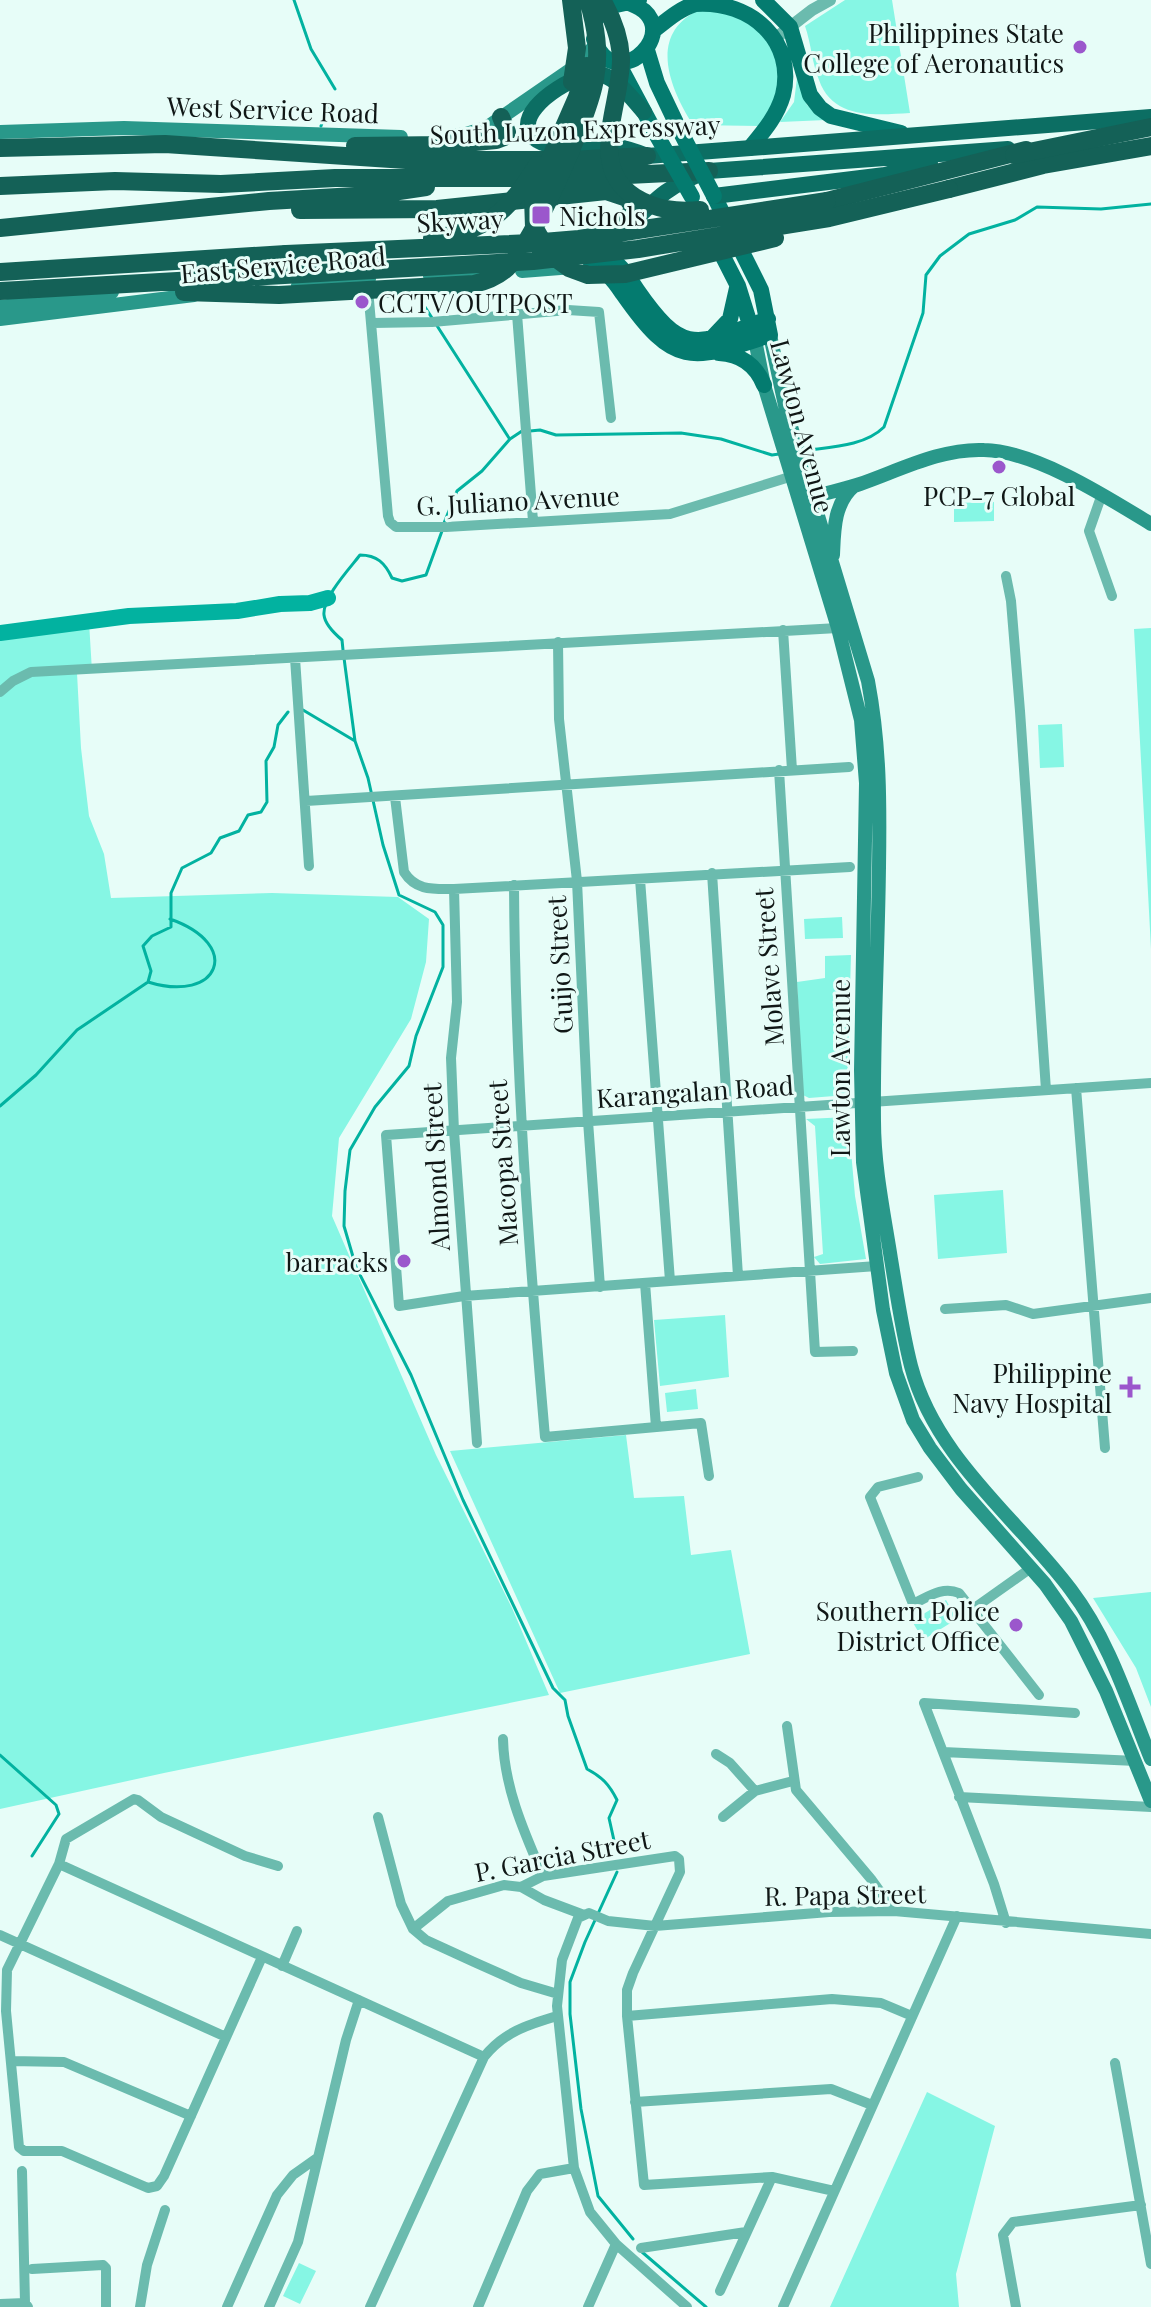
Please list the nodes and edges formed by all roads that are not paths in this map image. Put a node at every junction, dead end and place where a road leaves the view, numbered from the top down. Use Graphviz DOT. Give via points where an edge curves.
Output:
graph roads {
  1 [pos="575,0"];
  2 [pos="588,0"];
  3 [pos="763,0"];
  4 [pos="830,0"];
  5 [pos="619,1"];
  6 [pos="653,31"];
  7 [pos="783,32"];
  8 [pos="603,49"];
  9 [pos="647,50"];
  10 [pos="574,73"];
  11 [pos="1151,107"];
  12 [pos="644,112"];
  13 [pos="1151,116"];
  14 [pos="501,117"];
  15 [pos="1112,119"];
  16 [pos="1151,127"];
  17 [pos="0,132"];
  18 [pos="914,136"];
  19 [pos="1151,143"];
  20 [pos="0,148"];
  21 [pos="750,148"];
  22 [pos="967,152"];
  23 [pos="278,153"];
  24 [pos="1014,155"];
  25 [pos="647,156"];
  26 [pos="709,171"];
  27 [pos="465,179"];
  28 [pos="0,186"];
  29 [pos="949,189"];
  30 [pos="714,196"];
  31 [pos="827,201"];
  32 [pos="237,205"];
  33 [pos="0,228"];
  34 [pos="286,254"];
  35 [pos="597,260"];
  36 [pos="0,272"];
  37 [pos="366,273"];
  38 [pos="736,281"];
  39 [pos="37,289"];
  40 [pos="0,291"];
  41 [pos="56,306"];
  42 [pos="0,307"];
  43 [pos="517,314"];
  44 [pos="0,319"];
  45 [pos="372,323"];
  46 [pos="761,330"];
  47 [pos="710,346"];
  48 [pos="764,385"];
  49 [pos="611,418"];
  50 [pos="787,439"];
  51 [pos="796,469"];
  52 [pos="855,486"];
  53 [pos="1102,494"];
  54 [pos="805,499"];
  55 [pos="533,521"];
  56 [pos="1151,524"];
  57 [pos="832,565"];
  58 [pos="1006,576"];
  59 [pos="1112,596"];
  60 [pos="838,628"];
  61 [pos="783,630"];
  62 [pos="558,642"];
  63 [pos="295,658"];
  64 [pos="0,692"];
  65 [pos="849,767"];
  66 [pos="779,770"];
  67 [pos="792,770"];
  68 [pos="569,786"];
  69 [pos="395,797"];
  70 [pos="306,801"];
  71 [pos="309,866"];
  72 [pos="850,867"];
  73 [pos="784,870"];
  74 [pos="712,873"];
  75 [pos="640,879"];
  76 [pos="577,881"];
  77 [pos="514,885"];
  78 [pos="454,889"];
  79 [pos="1151,1083"];
  80 [pos="1076,1088"];
  81 [pos="1046,1090"];
  82 [pos="868,1101"];
  83 [pos="799,1106"];
  84 [pos="727,1112"];
  85 [pos="657,1117"];
  86 [pos="588,1121"];
  87 [pos="521,1126"];
  88 [pos="454,1131"];
  89 [pos="877,1266"];
  90 [pos="809,1271"];
  91 [pos="738,1276"];
  92 [pos="670,1281"];
  93 [pos="645,1283"];
  94 [pos="600,1287"];
  95 [pos="532,1291"];
  96 [pos="464,1296"];
  97 [pos="1151,1298"];
  98 [pos="1093,1306"];
  99 [pos="945,1309"];
  100 [pos="853,1351"];
  101 [pos="656,1427"];
  102 [pos="477,1443"];
  103 [pos="1105,1448"];
  104 [pos="709,1476"];
  105 [pos="918,1477"];
  106 [pos="1031,1568"];
  107 [pos="973,1609"];
  108 [pos="1039,1695"];
  109 [pos="1075,1713"];
  110 [pos="787,1726"];
  111 [pos="503,1739"];
  112 [pos="943,1752"];
  113 [pos="716,1754"];
  114 [pos="1143,1760"];
  115 [pos="793,1781"];
  116 [pos="755,1791"];
  117 [pos="959,1797"];
  118 [pos="1151,1801"];
  119 [pos="1151,1807"];
  120 [pos="378,1817"];
  121 [pos="723,1817"];
  122 [pos="59,1864"];
  123 [pos="278,1866"];
  124 [pos="543,1876"];
  125 [pos="521,1887"];
  126 [pos="894,1911"];
  127 [pos="587,1914"];
  128 [pos="957,1916"];
  129 [pos="1006,1923"];
  130 [pos="655,1926"];
  131 [pos="413,1929"];
  132 [pos="297,1931"];
  133 [pos="1151,1934"];
  134 [pos="0,1935"];
  135 [pos="19,1943"];
  136 [pos="262,1957"];
  137 [pos="282,1966"];
  138 [pos="558,1994"];
  139 [pos="359,2000"];
  140 [pos="557,2016"];
  141 [pos="627,2016"];
  142 [pos="912,2016"];
  143 [pos="226,2037"];
  144 [pos="484,2057"];
  145 [pos="11,2061"];
  146 [pos="1115,2063"];
  147 [pos="635,2102"];
  148 [pos="872,2105"];
  149 [pos="191,2116"];
  150 [pos="317,2158"];
  151 [pos="574,2168"];
  152 [pos="22,2171"];
  153 [pos="772,2177"];
  154 [pos="834,2191"];
  155 [pos="1141,2205"];
  156 [pos="165,2210"];
  157 [pos="746,2232"];
  158 [pos="616,2244"];
  159 [pos="641,2248"];
  160 [pos="1151,2264"];
  161 [pos="32,2269"];
  162 [pos="720,2291"];
  163 [pos="0,2304"];
  164 [pos="26,2305"];
  165 [pos="682,2305"];
  166 [pos="106,2307"];
  167 [pos="140,2307"];
  168 [pos="227,2307"];
  169 [pos="269,2307"];
  170 [pos="370,2307"];
  171 [pos="478,2307"];
  172 [pos="588,2307"];
  173 [pos="783,2307"];
  174 [pos="1016,2307"];
  1 -- 8 [label="main road, Lawton Avenue"];
  1 -- 10 [label="main road"];
  1 -- 29 [label="highway, bridge" via="587,27 587,65 533,208 534,227 542,241 576,272 625,274 852,221"];
  1 -- 34 [label="highway, bridge" via="573,79 538,163 507,207 486,224 446,236"];
  2 -- 39 [label="highway, bridge" via="597,52 589,105 531,233 496,277 474,284 279,295"];
  3 -- 7 [label="main road" via="774,8"];
  4 -- 7 [label="street"];
  5 -- 6 [label="main road" via="645,11"];
  5 -- 8 [label="main road" via="600,13"];
  5 -- 31 [label="highway, bridge" via="614,27 621,60 610,154 627,191 654,206 683,212"];
  6 -- 7 [label="main road" via="680,10 708,1 753,12"];
  6 -- 9 [label="main road"];
  7 -- 18 [label="main road" via="820,108 831,116"];
  7 -- 21 [label="main road" via="782,96 777,113"];
  8 -- 9 [label="main road" via="639,58"];
  8 -- 10 [label="main road, West Service Road"];
  8 -- 12 [label="main road, Lawton Avenue"];
  9 -- 30 [label="main road, Lawton Avenue, bridge" via="657,83"];
  10 -- 12 [label="highway" via="609,77"];
  10 -- 14 [label="main road, West Service Road"];
  10 -- 25 [label="highway" via="533,109 528,122 535,139 549,145 621,147"];
  11 -- 15 [label="highway"];
  12 -- 38 [label="main road, Lawton Avenue, bridge"];
  13 -- 15 [label="highway, South Luzon Expressway"];
  13 -- 24 [label="highway, bridge" via="1084,129"];
  14 -- 17 [label="main road, West Service Road" via="486,128 441,137 124,128"];
  14 -- 23 [label="highway" via="507,132 494,141 316,146"];
  15 -- 18 [label="highway, South Luzon Expressway"];
  16 -- 24 [label="highway, Skyway, bridge"];
  18 -- 21 [label="highway, South Luzon Expressway"];
  19 -- 22 [label="highway, South Luzon Expressway"];
  19 -- 29 [label="highway, Skyway"];
  20 -- 23 [label="highway, South Luzon Expressway" via="165,144"];
  21 -- 25 [label="highway, South Luzon Expressway"];
  22 -- 26 [label="highway, South Luzon Expressway"];
  22 -- 30 [label="highway" via="885,175"];
  23 -- 25 [label="highway, South Luzon Expressway" via="406,160"];
  24 -- 31 [label="highway, Skyway"];
  26 -- 27 [label="highway, South Luzon Expressway"];
  26 -- 35 [label="highway" via="663,193"];
  27 -- 28 [label="highway, South Luzon Expressway"];
  27 -- 32 [label="highway, South Luzon Expressway" via="372,195"];
  29 -- 39 [label="highway, Skyway, bridge" via="829,218 586,256"];
  30 -- 46 [label="main road, Lawton Avenue, bridge" via="761,290"];
  31 -- 34 [label="highway, Skyway, bridge" via="579,239"];
  32 -- 33 [label="highway, South Luzon Expressway"];
  32 -- 35 [label="highway" via="414,211 609,192 627,198 634,208"];
  34 -- 36 [label="highway, Skyway"];
  35 -- 37 [label="main road, East Service Road" via="587,253"];
  35 -- 47 [label="main road" via="622,267 667,328"];
  37 -- 41 [label="main road, East Service Road" via="162,299"];
  37 -- 45 [label="street, G. Juliano Avenue"];
  38 -- 46 [label="main road, Lawton Avenue"];
  38 -- 47 [label="main road" via="730,319"];
  39 -- 40 [label="highway, Skyway"];
  41 -- 42 [label="main road, East Service Road"];
  41 -- 44 [label="main road, East Service Road"];
  43 -- 45 [label="street"];
  43 -- 49 [label="street" via="599,312"];
  43 -- 55 [label="street"];
  45 -- 55 [label="street, G. Juliano Avenue" via="390,522 396,527 446,527"];
  46 -- 47 [label="main road"];
  46 -- 48 [label="main road, Lawton Avenue"];
  46 -- 50 [label="main road, Lawton Avenue"];
  47 -- 48 [label="main road" via="743,359"];
  48 -- 50 [label="main road, Lawton Avenue"];
  50 -- 51 [label="main road, Lawton Avenue"];
  51 -- 54 [label="main road, Lawton Avenue"];
  51 -- 55 [label="street, G. Juliano Avenue" via="670,514"];
  52 -- 53 [label="main road" via="951,454 984,450 1048,468"];
  52 -- 54 [label="main road"];
  52 -- 57 [label="main road" via="840,503"];
  53 -- 56 [label="main road"];
  53 -- 59 [label="street" via="1090,542"];
  54 -- 57 [label="main road, Lawton Avenue"];
  54 -- 60 [label="main road, Lawton Avenue"];
  57 -- 82 [label="main road, Lawton Avenue" via="868,681 880,756"];
  58 -- 81 [label="street"];
  60 -- 61 [label="street"];
  60 -- 82 [label="main road, Lawton Avenue" via="861,720 866,783"];
  61 -- 62 [label="street"];
  61 -- 67 [label="street"];
  62 -- 63 [label="street"];
  62 -- 68 [label="street, Guijo Street" via="559,719"];
  63 -- 64 [label="street" via="31,672"];
  63 -- 70 [label="street"];
  65 -- 67 [label="street"];
  66 -- 67 [label="street"];
  66 -- 68 [label="street"];
  66 -- 73 [label="street, Molave Street"];
  68 -- 69 [label="street"];
  68 -- 76 [label="street, Guijo Street"];
  69 -- 70 [label="street"];
  69 -- 78 [label="street" via="404,872 423,888"];
  70 -- 71 [label="street"];
  72 -- 73 [label="street"];
  73 -- 74 [label="street"];
  73 -- 83 [label="street, Molave Street"];
  74 -- 75 [label="street"];
  74 -- 84 [label="street"];
  75 -- 76 [label="street"];
  75 -- 85 [label="street"];
  76 -- 77 [label="street"];
  76 -- 86 [label="street, Guijo Street"];
  77 -- 78 [label="street"];
  77 -- 87 [label="street, Macopa Street"];
  78 -- 88 [label="street, Almond Street"];
  79 -- 80 [label="street, Karangalan Road"];
  80 -- 81 [label="street, Karangalan Road"];
  80 -- 98 [label="street"];
  81 -- 82 [label="street, Karangalan Road"];
  82 -- 83 [label="street, Karangalan Road"];
  82 -- 89 [label="main road, Lawton Avenue" via="865,1192"];
  82 -- 114 [label="main road, Lawton Avenue" via="911,1368 924,1402 953,1452 1089,1617 1116,1670"];
  83 -- 84 [label="street, Karangalan Road"];
  83 -- 90 [label="street, Molave Street"];
  84 -- 85 [label="street, Karangalan Road"];
  84 -- 91 [label="street"];
  85 -- 86 [label="street, Karangalan Road"];
  85 -- 92 [label="street"];
  86 -- 87 [label="street, Karangalan Road"];
  86 -- 94 [label="street, Guijo Street"];
  87 -- 88 [label="street, Karangalan Road"];
  87 -- 95 [label="street, Macopa Street"];
  88 -- 96 [label="street, Almond Street"];
  88 -- 96 [label="street, Karangalan Road" via="386,1135 399,1306"];
  89 -- 90 [label="street"];
  89 -- 106 [label="main road, Lawton Avenue" via="892,1358 913,1420 961,1489"];
  90 -- 91 [label="street"];
  90 -- 100 [label="street, Molave Street" via="815,1352"];
  91 -- 92 [label="street"];
  92 -- 93 [label="street"];
  93 -- 94 [label="street"];
  93 -- 101 [label="street"];
  94 -- 95 [label="street"];
  95 -- 96 [label="street"];
  95 -- 101 [label="street, Macopa Street" via="545,1437"];
  96 -- 102 [label="street, Almond Street"];
  97 -- 98 [label="street"];
  98 -- 99 [label="street" via="1033,1314 1006,1305"];
  98 -- 103 [label="street"];
  101 -- 104 [label="street" via="701,1423"];
  105 -- 107 [label="street" via="871,1493 913,1604 951,1590"];
  106 -- 107 [label="street"];
  106 -- 114 [label="main road, Lawton Avenue" via="1084,1646"];
  107 -- 108 [label="street"];
  109 -- 112 [label="street" via="924,1703"];
  110 -- 115 [label="street"];
  111 -- 124 [label="street" via="503,1765 516,1811"];
  112 -- 114 [label="street"];
  112 -- 117 [label="street"];
  113 -- 116 [label="street"];
  114 -- 118 [label="main road, Lawton Avenue"];
  115 -- 116 [label="street"];
  115 -- 126 [label="street"];
  116 -- 121 [label="street"];
  117 -- 119 [label="street"];
  117 -- 129 [label="street"];
  120 -- 131 [label="street"];
  122 -- 123 [label="street" via="70,1835 134,1799 161,1817"];
  122 -- 135 [label="street"];
  122 -- 136 [label="street"];
  124 -- 125 [label="street, P. Garcia Street"];
  124 -- 130 [label="street, P. Garcia Street" via="675,1856 680,1872"];
  125 -- 127 [label="street, R. Papa Street"];
  125 -- 131 [label="street, P. Garcia Street" via="504,1885 448,1901"];
  126 -- 128 [label="street, R. Papa Street"];
  126 -- 130 [label="street, R. Papa Street"];
  127 -- 130 [label="street, R. Papa Street"];
  127 -- 138 [label="street" via="578,1918 567,1944"];
  128 -- 129 [label="street, R. Papa Street"];
  128 -- 142 [label="street"];
  129 -- 133 [label="street, R. Papa Street"];
  130 -- 141 [label="street, P. Garcia Street" via="627,1990"];
  131 -- 138 [label="street" via="474,1962"];
  132 -- 137 [label="street"];
  134 -- 135 [label="street"];
  135 -- 143 [label="street"];
  135 -- 145 [label="street" via="4,1992"];
  136 -- 137 [label="street"];
  136 -- 143 [label="street"];
  137 -- 139 [label="street"];
  138 -- 140 [label="street"];
  139 -- 144 [label="street"];
  139 -- 150 [label="street"];
  140 -- 144 [label="street" via="516,2029"];
  140 -- 151 [label="street"];
  141 -- 142 [label="street" via="832,1999 881,2003"];
  141 -- 147 [label="street, P. Garcia Street"];
  142 -- 148 [label="street"];
  143 -- 149 [label="street"];
  144 -- 170 [label="street"];
  145 -- 149 [label="street" via="64,2062"];
  145 -- 149 [label="street" via="19,2147 24,2151 62,2151 148,2188 157,2186"];
  146 -- 155 [label="street"];
  147 -- 148 [label="street" via="831,2089"];
  147 -- 153 [label="street, P. Garcia Street" via="644,2185"];
  148 -- 154 [label="street"];
  150 -- 168 [label="street" via="277,2195"];
  150 -- 169 [label="street" via="298,2242"];
  151 -- 158 [label="street" via="590,2212"];
  151 -- 171 [label="street" via="540,2174 527,2191"];
  152 -- 164 [label="street"];
  153 -- 154 [label="street, P. Garcia Street"];
  153 -- 157 [label="street"];
  154 -- 173 [label="street"];
  155 -- 160 [label="street"];
  155 -- 174 [label="street" via="1013,2222 1003,2235"];
  156 -- 167 [label="street"];
  157 -- 159 [label="street"];
  157 -- 162 [label="street"];
  158 -- 165 [label="street"];
  158 -- 172 [label="street"];
  161 -- 166 [label="street" via="103,2265"];
  163 -- 164 [label="street"];
}
